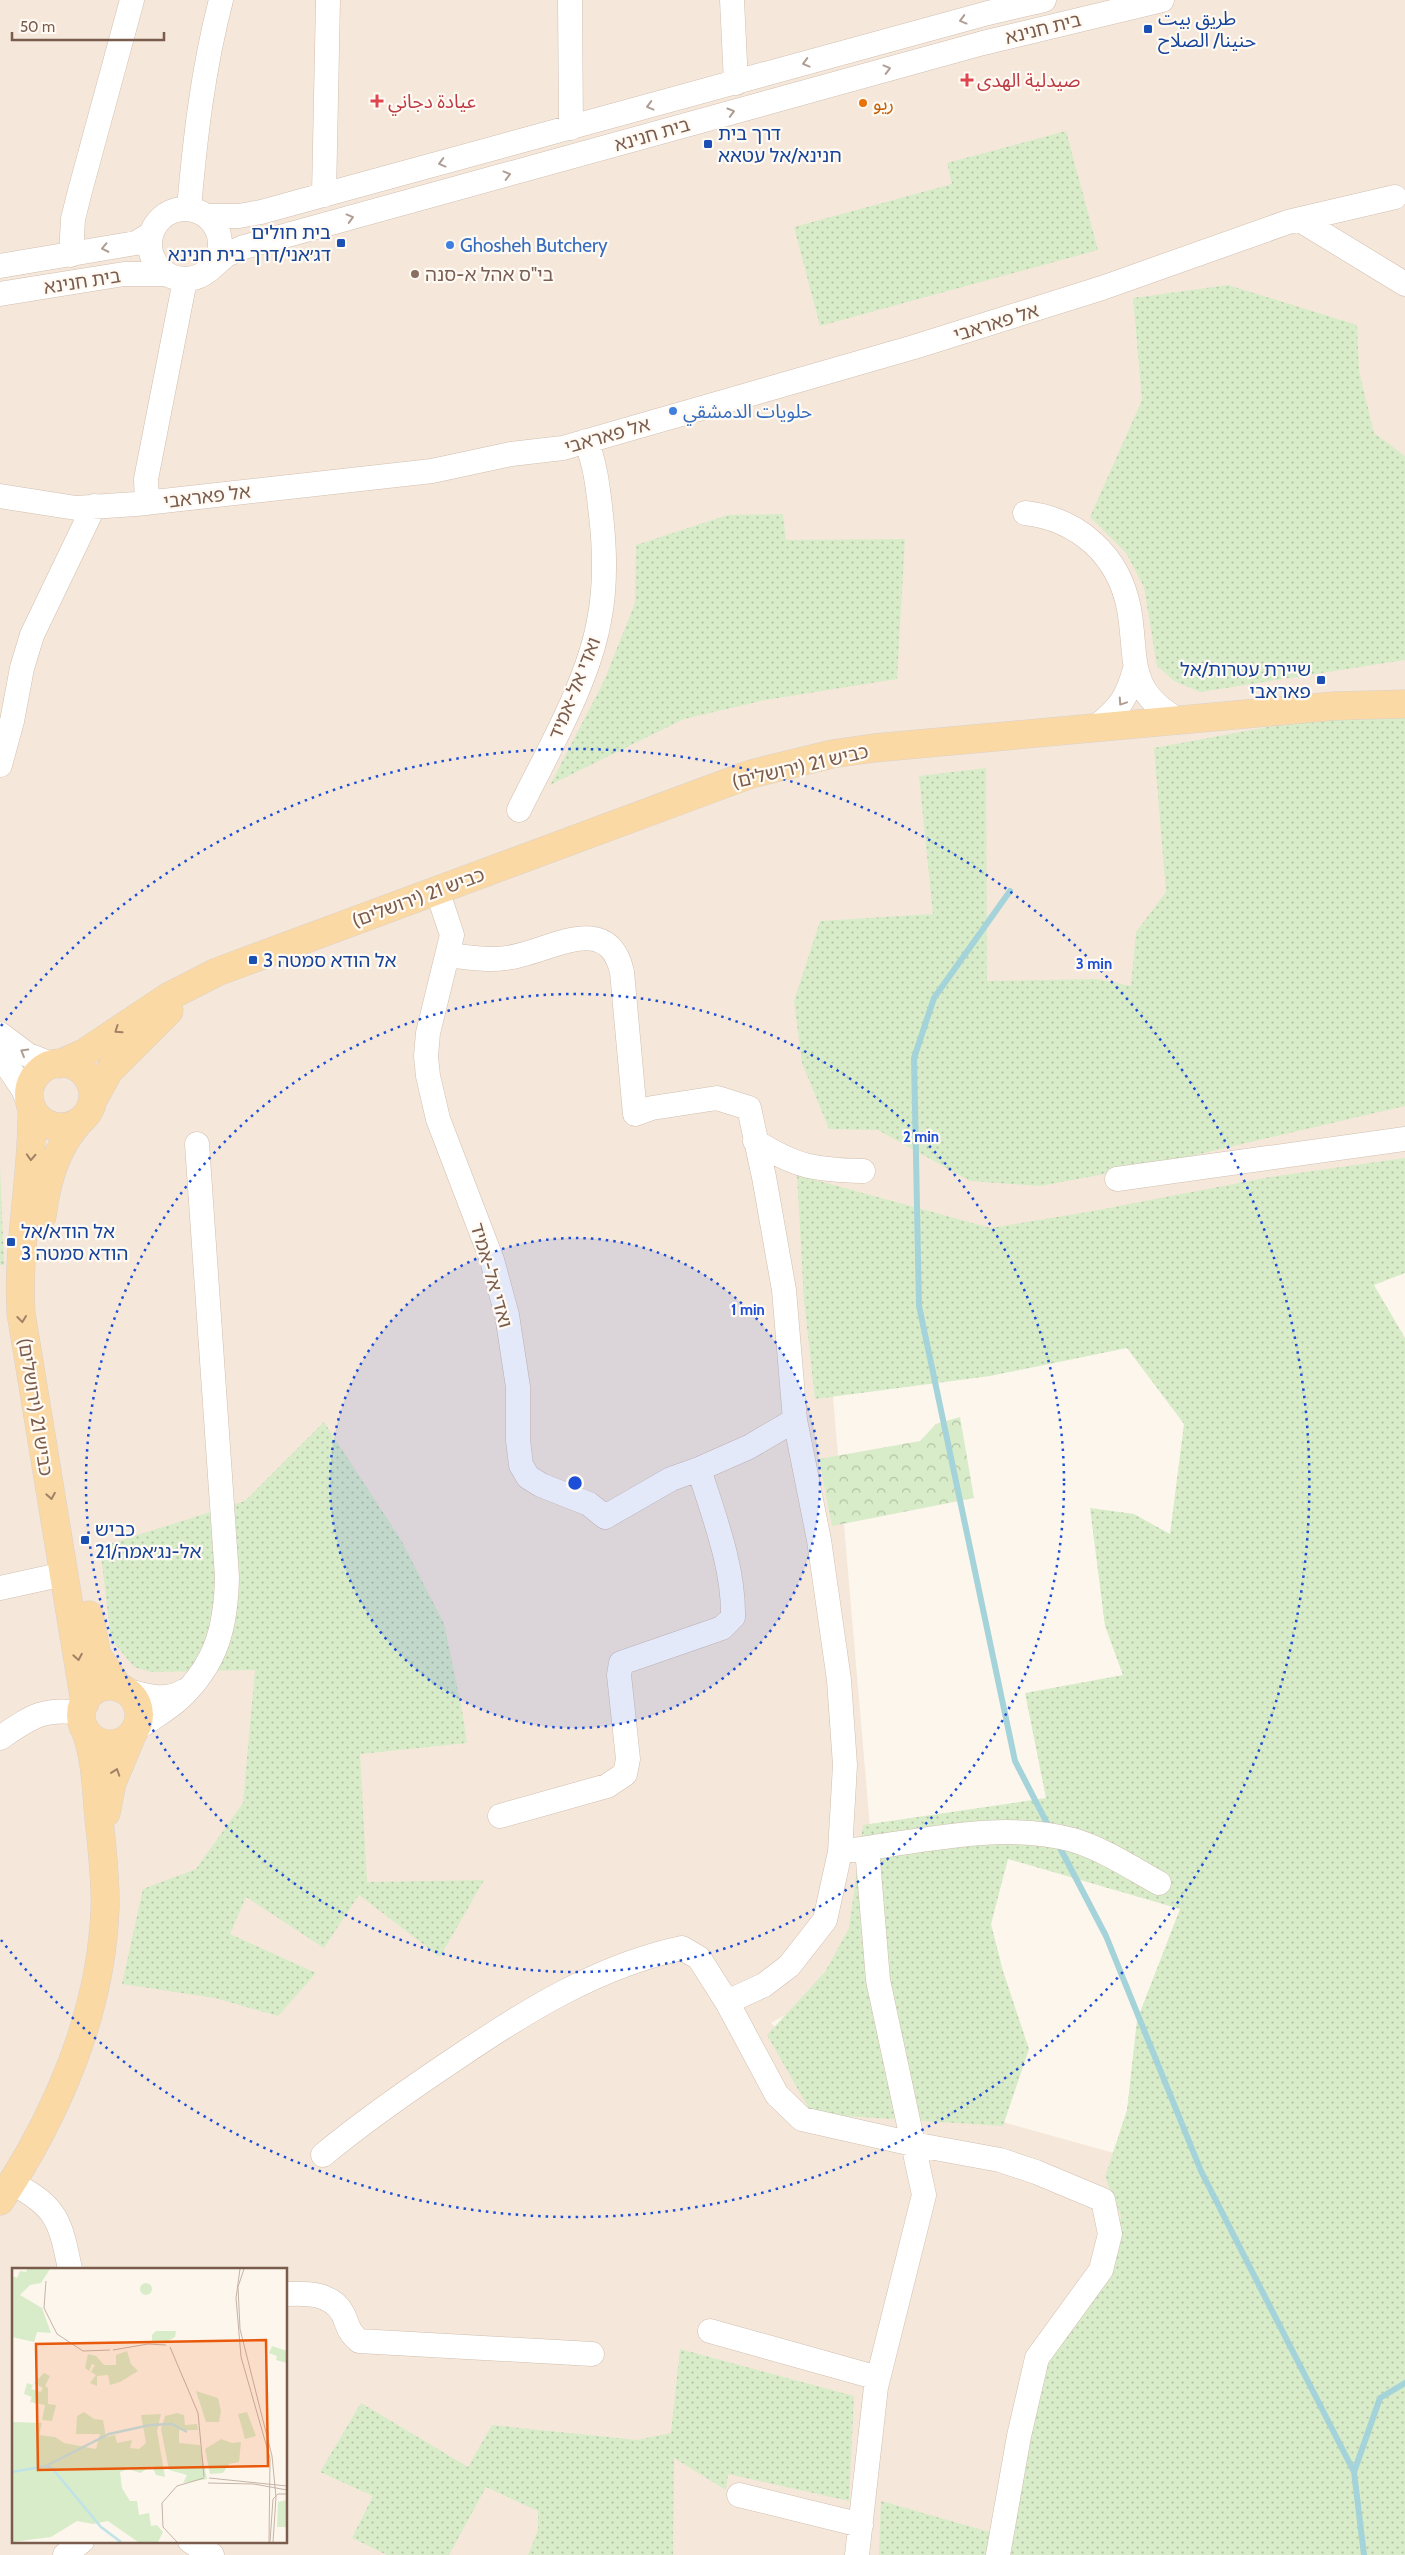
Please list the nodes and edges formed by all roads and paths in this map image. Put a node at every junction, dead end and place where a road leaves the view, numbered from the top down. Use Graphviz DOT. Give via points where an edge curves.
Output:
graph roads {
  1 [pos="132,0"];
  2 [pos="221,0"];
  3 [pos="328,0"];
  4 [pos="570,0"];
  5 [pos="732,0"];
  6 [pos="1044,0"];
  7 [pos="1162,0"];
  8 [pos="986,6"];
  9 [pos="736,83"];
  10 [pos="571,128"];
  11 [pos="324,195"];
  12 [pos="1395,197"];
  13 [pos="198,213"];
  14 [pos="1300,220"];
  15 [pos="151,234"];
  16 [pos="71,255"];
  17 [pos="0,266"];
  18 [pos="208,271"];
  19 [pos="175,277"];
  20 [pos="1405,284"];
  21 [pos="0,294"];
  22 [pos="586,441"];
  23 [pos="0,496"];
  24 [pos="147,503"];
  25 [pos="94,506"];
  26 [pos="1025,513"];
  27 [pos="1135,669"];
  28 [pos="1405,694"];
  29 [pos="1405,704"];
  30 [pos="1334,706"];
  31 [pos="1178,720"];
  32 [pos="1096,728"];
  33 [pos="0,765"];
  34 [pos="519,810"];
  35 [pos="437,890"];
  36 [pos="448,955"];
  37 [pos="237,964"];
  38 [pos="0,1034"];
  39 [pos="0,1055"];
  40 [pos="55,1064"];
  41 [pos="31,1106"];
  42 [pos="86,1111"];
  43 [pos="1405,1139"];
  44 [pos="755,1140"];
  45 [pos="197,1144"];
  46 [pos="863,1170"];
  47 [pos="1117,1179"];
  48 [pos="796,1420"];
  49 [pos="699,1469"];
  50 [pos="64,1574"];
  51 [pos="0,1588"];
  52 [pos="195,1682"];
  53 [pos="122,1689"];
  54 [pos="84,1715"];
  55 [pos="132,1733"];
  56 [pos="0,1738"];
  57 [pos="500,1816"];
  58 [pos="867,1848"];
  59 [pos="840,1852"];
  60 [pos="103,1855"];
  61 [pos="1159,1882"];
  62 [pos="727,2002"];
  63 [pos="913,2144"];
  64 [pos="323,2155"];
  65 [pos="6,2192"];
  66 [pos="70,2268"];
  67 [pos="288,2294"];
  68 [pos="710,2331"];
  69 [pos="592,2354"];
  70 [pos="878,2378"];
  71 [pos="739,2495"];
  72 [pos="861,2525"];
  73 [pos="81,2542"];
  74 [pos="192,2542"];
  75 [pos="65,2555"];
  76 [pos="212,2555"];
  77 [pos="858,2555"];
  78 [pos="998,2555"];
  1 -- 16 [label="street" via="77,200"];
  2 -- 13 [label="street" via="197,120"];
  3 -- 11 [label="street"];
  4 -- 10 [label="street"];
  5 -- 9 [label="street"];
  6 -- 8 [label="street, בית חנינא"];
  18 -- 7 [label="street, בית חנינא, one-way" via="226,255 244,247 983,43"];
  8 -- 9 [label="street, בית חנינא, one-way"];
  9 -- 10 [label="street, בית חנינא, one-way"];
  10 -- 11 [label="street, בית חנינא, one-way"];
  11 -- 13 [label="street, בית חנינא" via="239,216"];
  12 -- 14 [label="street, אל פאראבי"];
  13 -- 15 [label="street" via="177,209 165,214"];
  13 -- 18 [label="street" via="215,225 220,243 216,261"];
  14 -- 20 [label="street"];
  14 -- 22 [label="street, אל פאראבי" via="1102,288 923,344"];
  15 -- 16 [label="street, בית חנינא, one-way" via="136,242"];
  15 -- 19 [label="street" via="151,255 156,266"];
  16 -- 17 [label="street, בית חנינא"];
  18 -- 19 [label="street" via="198,278"];
  19 -- 21 [label="street, בית חנינא" via="124,274"];
  19 -- 24 [label="street" via="146,479"];
  22 -- 24 [label="street, אל פאראבי" via="564,448 511,454 432,471"];
  22 -- 34 [label="street, ואדי אל-אמיד" via="595,463 604,546 599,622 584,673"];
  23 -- 25 [label="street, אל פאראבי" via="76,508"];
  24 -- 25 [label="street, אל פאראבי"];
  25 -- 33 [label="street" via="32,635"];
  26 -- 27 [label="street" via="1066,523 1103,551 1119,580 1129,608"];
  27 -- 31 [label="street" via="1155,704"];
  27 -- 32 [label="street, one-way" via="1120,707"];
  28 -- 30 [label="main road, כביש 21 (ירושלים)"];
  29 -- 30 [label="main road, כביש 21 (ירושלים)"];
  30 -- 31 [label="main road, כביש 21 (ירושלים)"];
  31 -- 32 [label="main road, כביש 21 (ירושלים)"];
  32 -- 35 [label="main road, כביש 21 (ירושלים)" via="874,748 793,763 732,780"];
  35 -- 36 [label="street, ואדי אל-אמיד" via="452,936"];
  35 -- 37 [label="main road, כביש 21 (ירושלים)"];
  36 -- 44 [label="street" via="506,958 588,938 612,947 622,972 635,1114 652,1108 717,1098 749,1108"];
  36 -- 49 [label="street, ואדי אל-אמיד" via="428,1034 428,1076 438,1119 492,1260 507,1315 518,1387 521,1465 528,1477 589,1504 605,1517 671,1479"];
  37 -- 40 [label="main road, כביש 21 (ירושלים), one-way" via="168,997 84,1053"];
  37 -- 42 [label="main road, כביש 21 (ירושלים)" via="196,990 150,1028 109,1071"];
  40 -- 38 [label="street, one-way" via="28,1055"];
  39 -- 41 [label="street"];
  40 -- 41 [label="main road" via="40,1070 32,1080 29,1090"];
  40 -- 42 [label="main road" via="67,1063 89,1079"];
  41 -- 42 [label="main road" via="44,1123 55,1127 68,1127"];
  41 -- 50 [label="main road, כביש 21 (ירושלים), one-way" via="30,1174 19,1267 21,1313"];
  42 -- 53 [label="main road, כביש 21 (ירושלים)" via="60,1147 50,1175 39,1241 38,1298 94,1643 102,1664"];
  43 -- 47 [label="street"];
  44 -- 46 [label="street" via="775,1154 804,1166"];
  44 -- 48 [label="street" via="784,1290"];
  45 -- 52 [label="street" via="227,1577 221,1634 210,1661"];
  48 -- 49 [label="street"];
  48 -- 59 [label="street" via="820,1540 839,1680 845,1765"];
  49 -- 57 [label="street" via="724,1549 733,1597 733,1617 722,1628 621,1663 619,1675 628,1759 626,1774 607,1786"];
  50 -- 51 [label="street"];
  50 -- 54 [label="main road, כביש 21 (ירושלים), one-way"];
  52 -- 53 [label="street" via="180,1693 164,1698"];
  52 -- 55 [label="street"];
  53 -- 54 [label="main road" via="114,1686 99,1688 88,1696"];
  53 -- 55 [label="main road" via="134,1698 139,1710 138,1723"];
  54 -- 55 [label="main road" via="98,1741 121,1742"];
  54 -- 56 [label="street" via="61,1709 34,1715"];
  54 -- 60 [label="main road, כביש 21 (ירושלים)" via="92,1748"];
  60 -- 55 [label="main road, כביש 21 (ירושלים), one-way" via="109,1795"];
  58 -- 59 [label="street"];
  58 -- 61 [label="street" via="989,1832 1029,1833 1074,1840"];
  58 -- 63 [label="street" via="878,1980"];
  59 -- 62 [label="street" via="825,1920 789,1966 764,1985"];
  60 -- 65 [label="main road, כביש 21 (ירושלים)" via="106,1896 103,1942 88,2013 58,2099"];
  62 -- 63 [label="street" via="777,2095 802,2119"];
  62 -- 64 [label="street" via="699,1958 682,1948 648,1956 577,1984 506,2025 361,2123"];
  63 -- 70 [label="street" via="924,2195"];
  63 -- 78 [label="street" via="1000,2160 1103,2200 1110,2234 1101,2270 1036,2358"];
  65 -- 66 [label="street" via="34,2194 56,2216"];
  67 -- 69 [label="street" via="310,2293 332,2301 342,2314 348,2331 359,2340"];
  68 -- 70 [label="street"];
  70 -- 72 [label="street"];
  71 -- 72 [label="street"];
  72 -- 77 [label="street"];
  73 -- 75 [label="street"];
  74 -- 76 [label="street"];
}
